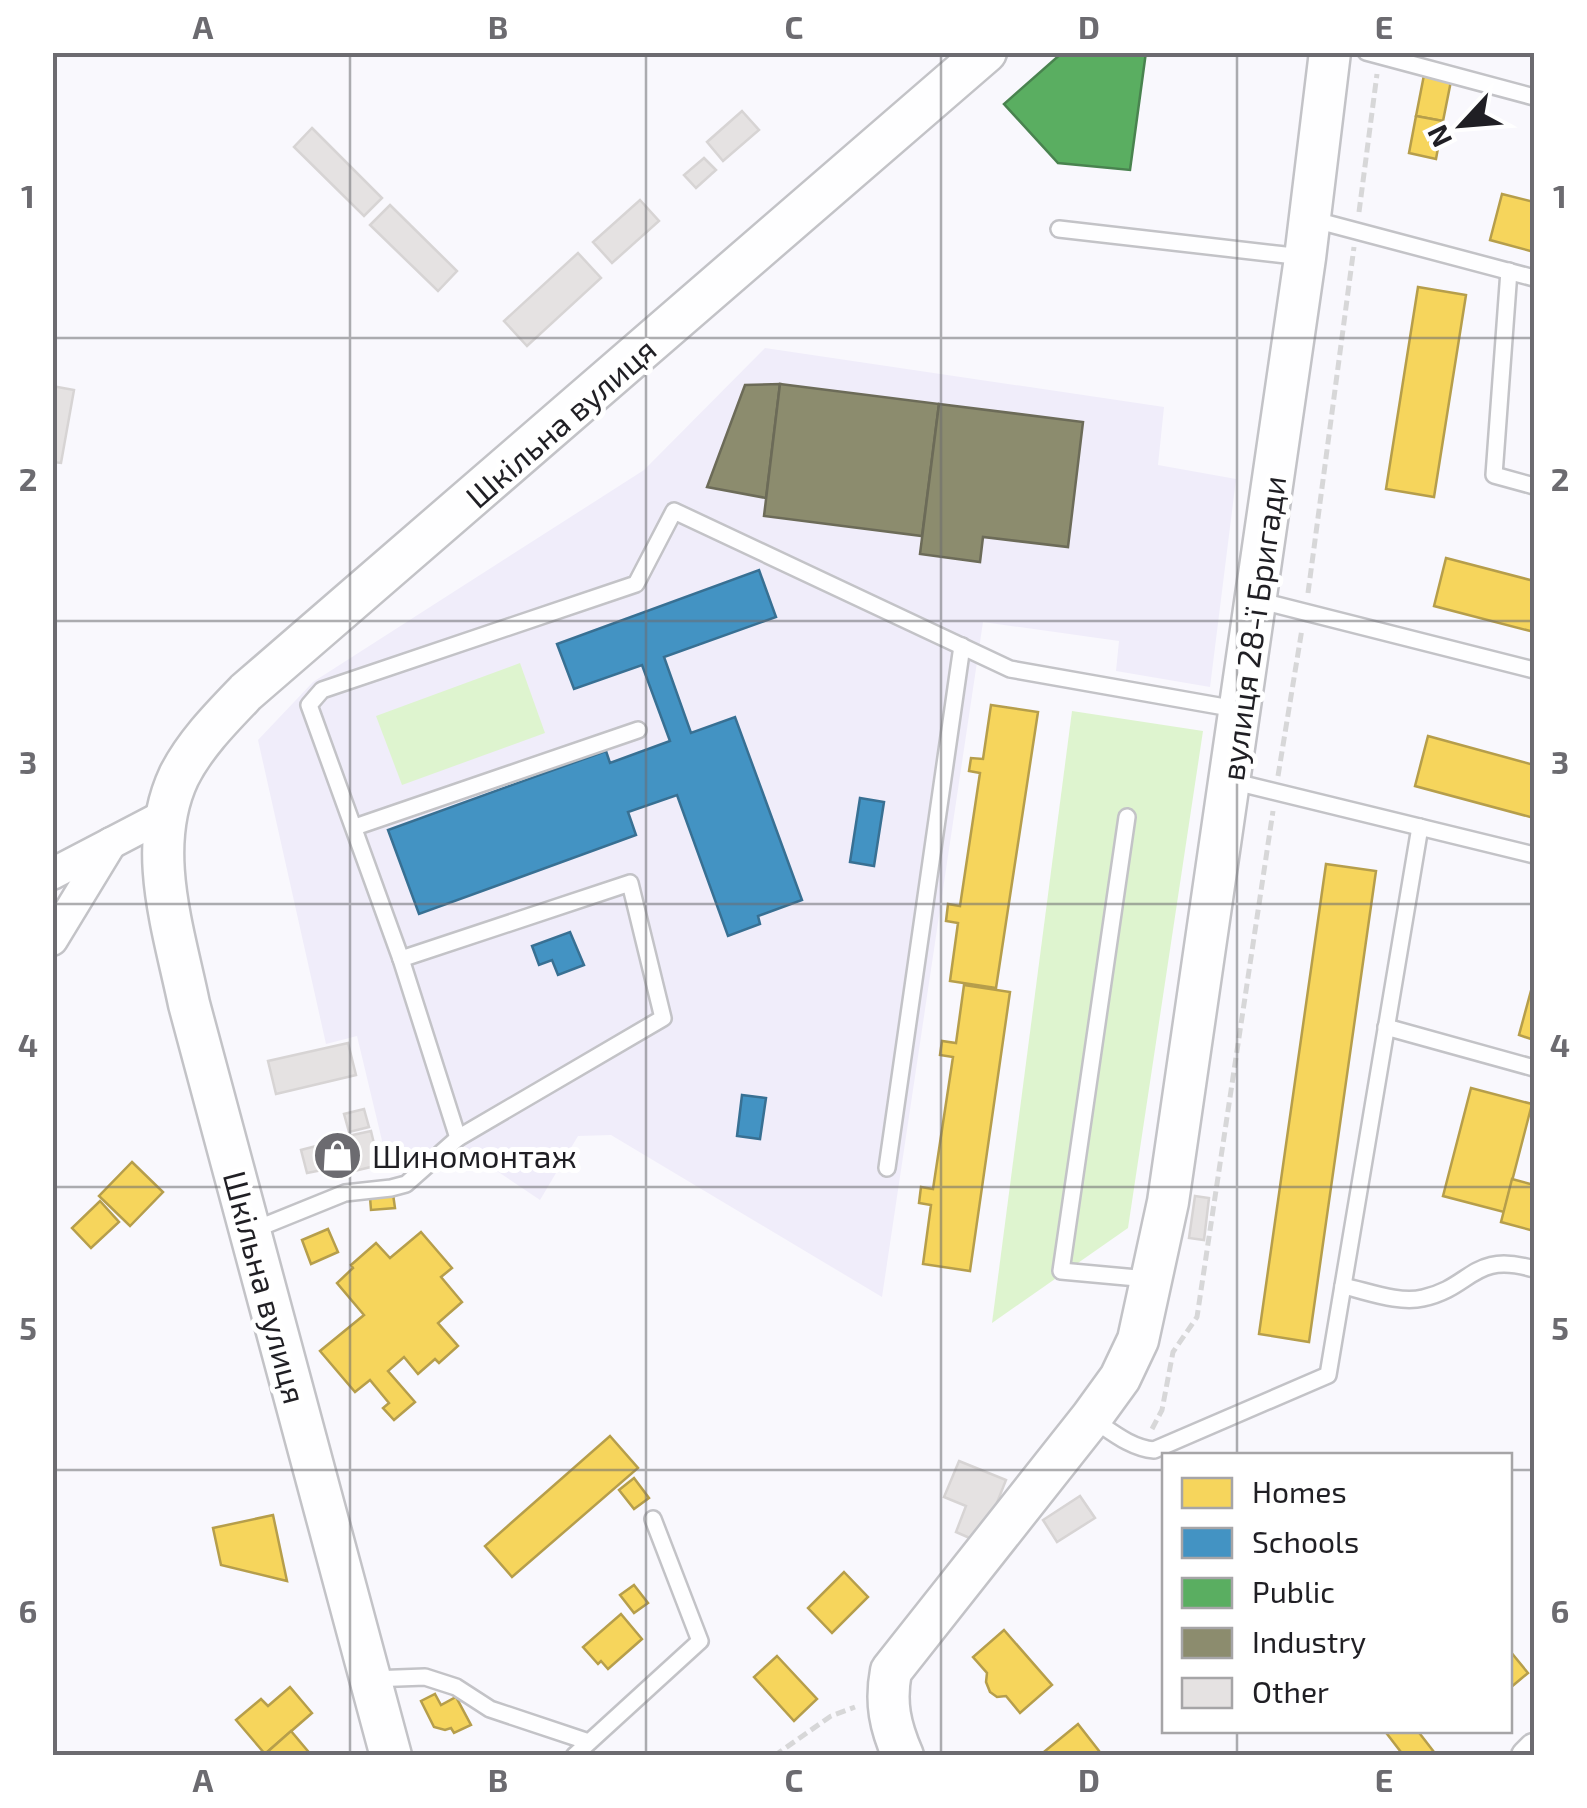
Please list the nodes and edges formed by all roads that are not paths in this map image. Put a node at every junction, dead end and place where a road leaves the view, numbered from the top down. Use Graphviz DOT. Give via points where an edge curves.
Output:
graph roads {
  1 [pos="986,52"];
  2 [pos="1330,52"];
  3 [pos="1373,54"];
  4 [pos="1534,98"];
  5 [pos="1058,228"];
  6 [pos="1307,238"];
  7 [pos="1509,271"];
  8 [pos="1534,278"];
  9 [pos="1534,486"];
  10 [pos="1256,599"];
  11 [pos="962,646"];
  12 [pos="1534,670"];
  13 [pos="1240,710"];
  14 [pos="638,730"];
  15 [pos="1231,781"];
  16 [pos="165,816"];
  17 [pos="1127,817"];
  18 [pos="355,827"];
  19 [pos="1420,827"];
  20 [pos="111,843"];
  21 [pos="1534,854"];
  22 [pos="52,874"];
  23 [pos="52,940"];
  24 [pos="401,960"];
  25 [pos="1386,1027"];
  26 [pos="1534,1068"];
  27 [pos="458,1138"];
  28 [pos="888,1168"];
  29 [pos="250,1231"];
  30 [pos="1534,1268"];
  31 [pos="1152,1280"];
  32 [pos="1344,1286"];
  33 [pos="1091,1418"];
  34 [pos="653,1519"];
  35 [pos="371,1679"];
  36 [pos="589,1742"];
  37 [pos="1534,1749"];
  38 [pos="392,1756"];
  39 [pos="574,1756"];
  40 [pos="904,1756"];
  41 [pos="1527,1756"];
  1 -- 16 [label="street, Шкільна вулиця" via="246,692 180,775"];
  2 -- 6 [label="street, вулиця 28-ї Бригади"];
  3 -- 4 [label="lane"];
  5 -- 6 [label="lane"];
  6 -- 7 [label="lane" via="1356,231"];
  6 -- 10 [label="street, вулиця 28-ї Бригади"];
  7 -- 8 [label="lane"];
  7 -- 9 [label="lane" via="1494,475"];
  10 -- 12 [label="lane"];
  10 -- 13 [label="street, вулиця 28-ї Бригади"];
  11 -- 13 [label="lane" via="1010,669"];
  11 -- 18 [label="lane" via="674,511 636,584 322,690 309,705"];
  11 -- 28 [label="lane"];
  13 -- 15 [label="street, вулиця 28-ї Бригади"];
  14 -- 18 [label="lane"];
  15 -- 19 [label="lane"];
  15 -- 31 [label="street, вулиця 28-ї Бригади"];
  16 -- 20 [label="street"];
  16 -- 29 [label="street, Шкільна вулиця" via="169,910"];
  17 -- 31 [label="lane" via="1061,1272"];
  18 -- 24 [label="lane"];
  19 -- 21 [label="lane"];
  19 -- 25 [label="lane"];
  20 -- 22 [label="street"];
  20 -- 23 [label="street"];
  24 -- 27 [label="lane"];
  24 -- 27 [label="lane" via="630,883 663,1018"];
  25 -- 26 [label="lane"];
  25 -- 32 [label="lane"];
  27 -- 29 [label="lane" via="406,1184 345,1193"];
  29 -- 35 [label="street, Шкільна вулиця"];
  30 -- 32 [label="lane" via="1496,1262 1411,1300"];
  31 -- 33 [label="street, вулиця 28-ї Бригади" via="1138,1340"];
  32 -- 33 [label="lane" via="1328,1375 1163,1448 1142,1449"];
  33 -- 40 [label="street, вулиця 28-ї Бригади" via="891,1671 890,1727"];
  34 -- 36 [label="lane" via="700,1641"];
  35 -- 36 [label="lane" via="425,1677"];
  35 -- 38 [label="street, Шкільна вулиця"];
  36 -- 39 [label="lane"];
  37 -- 41 [label="street"];
}
